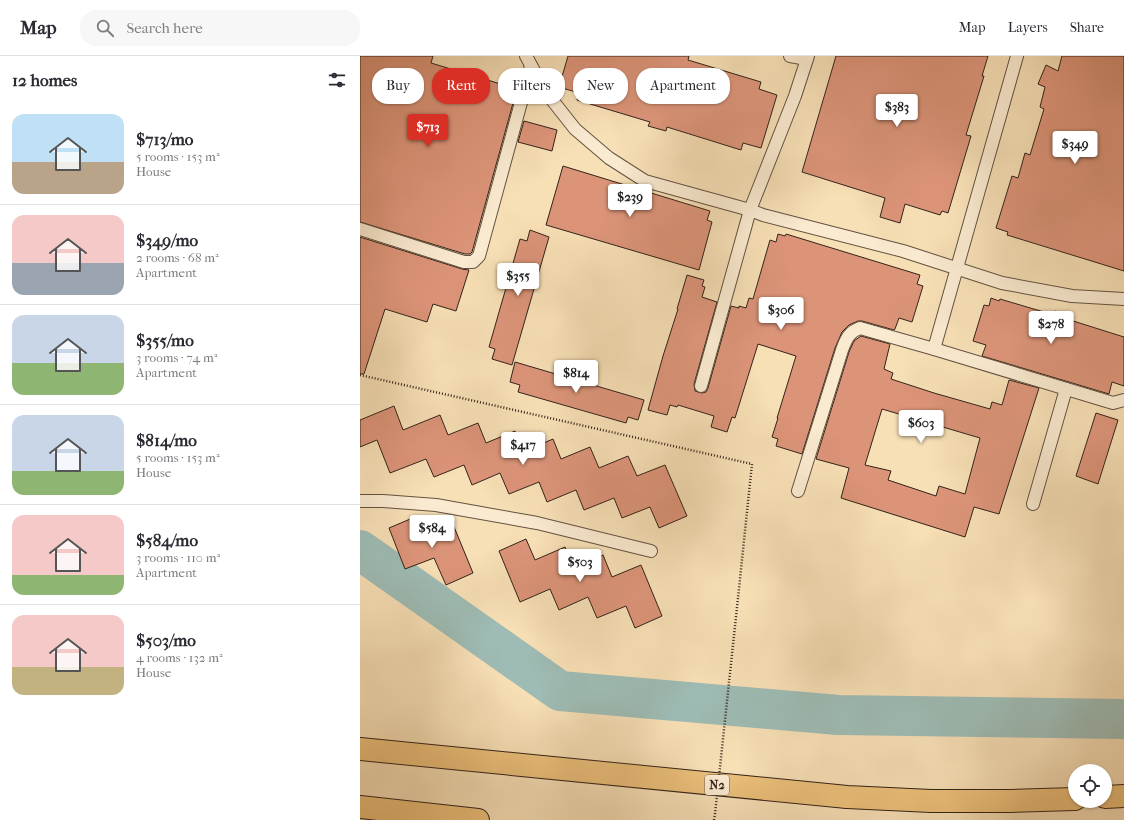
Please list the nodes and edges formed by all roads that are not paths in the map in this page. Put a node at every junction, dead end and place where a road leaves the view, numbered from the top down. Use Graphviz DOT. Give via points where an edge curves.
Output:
graph roads {
  1 [pos="790,56"];
  2 [pos="1017,56"];
  3 [pos="807,58"];
  4 [pos="529,61"];
  5 [pos="750,210"];
  6 [pos="360,229"];
  7 [pos="956,269"];
  8 [pos="1124,299"];
  9 [pos="934,349"];
  10 [pos="701,386"];
  11 [pos="1066,389"];
  12 [pos="1124,400"];
  13 [pos="798,491"];
  14 [pos="360,501"];
  15 [pos="1033,504"];
  16 [pos="651,551"];
  17 [pos="360,748"];
  18 [pos="1124,796"];
  19 [pos="1112,797"];
  20 [pos="1068,799"];
  21 [pos="360,807"];
  22 [pos="478,820"];
  1 -- 3 [label="lane"];
  2 -- 7 [label="lane"];
  3 -- 5 [label="lane" via="795,96"];
  4 -- 5 [label="lane" via="545,91 575,129 609,158 645,181"];
  4 -- 6 [label="lane" via="479,256 473,262 464,262"];
  5 -- 7 [label="lane" via="903,251"];
  5 -- 10 [label="lane"];
  7 -- 8 [label="lane" via="1002,283 1072,296"];
  7 -- 9 [label="lane"];
  9 -- 11 [label="lane"];
  9 -- 13 [label="lane" via="860,328 849,334"];
  11 -- 12 [label="lane" via="1114,403"];
  11 -- 15 [label="lane"];
  14 -- 16 [label="lane" via="444,506 537,523"];
  17 -- 20 [label="highway, N2" via="847,798 939,801"];
  18 -- 19 [label="highway"];
  21 -- 22 [label="highway"];
}
